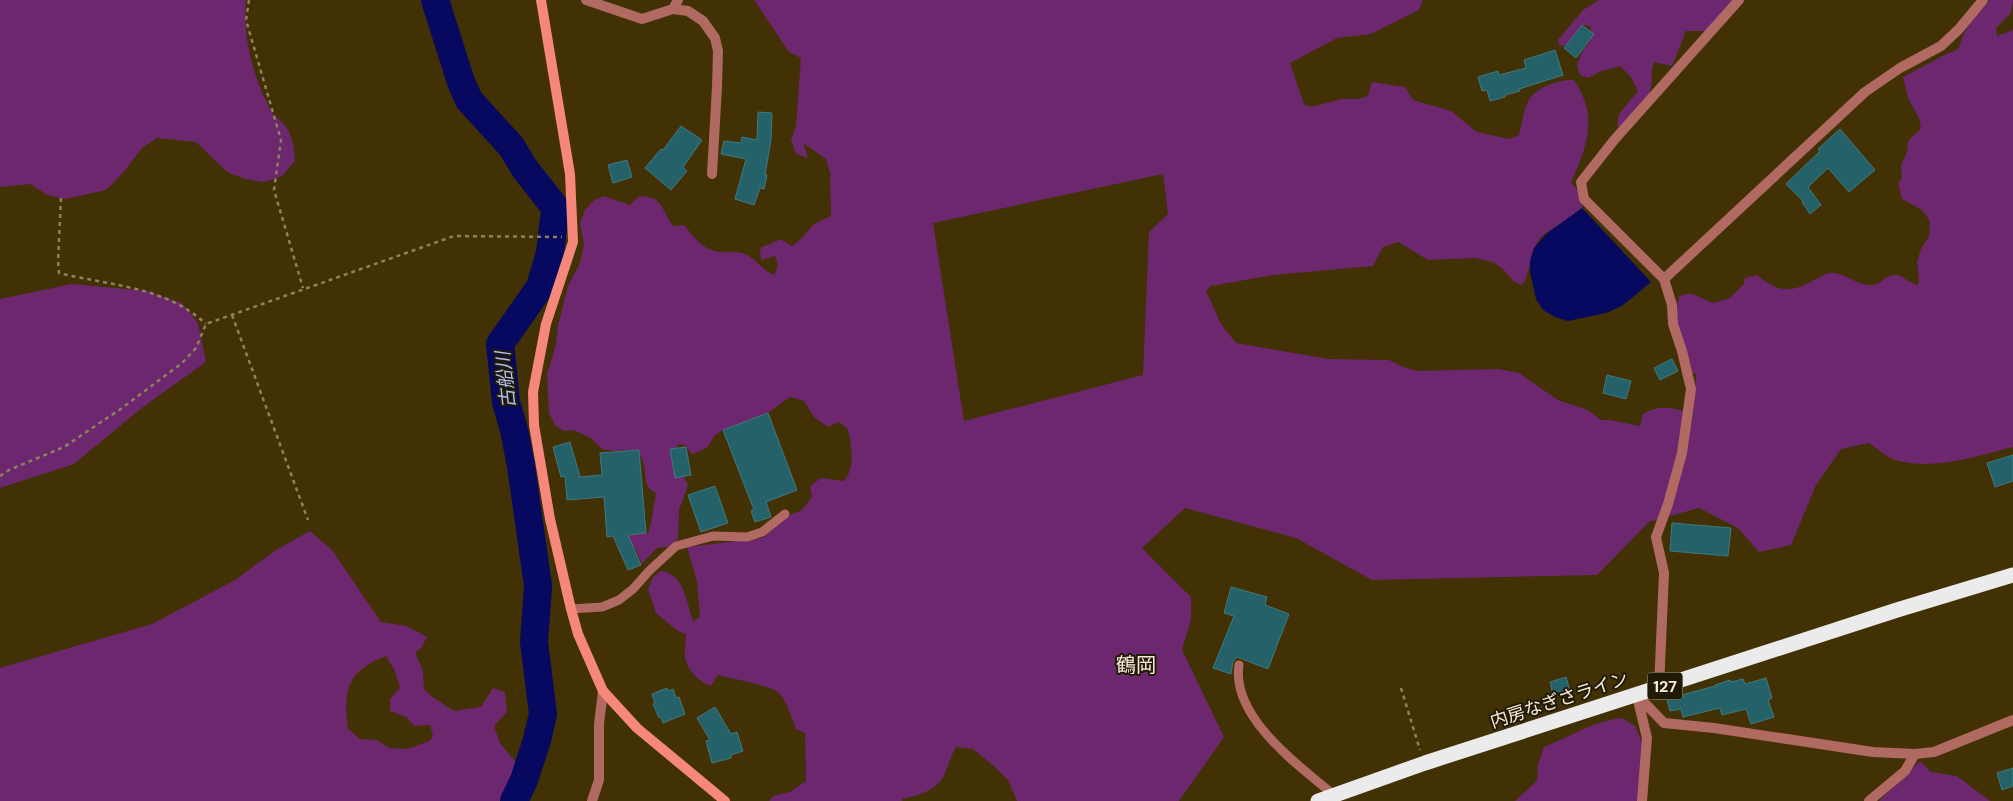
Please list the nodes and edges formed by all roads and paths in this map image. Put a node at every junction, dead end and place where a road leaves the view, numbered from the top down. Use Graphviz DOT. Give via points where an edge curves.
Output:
graph roads {
  1 [pos="249,0"];
  2 [pos="541,0"];
  3 [pos="586,0"];
  4 [pos="1739,0"];
  5 [pos="1983,0"];
  6 [pos="676,4"];
  7 [pos="712,174"];
  8 [pos="61,198"];
  9 [pos="560,237"];
  10 [pos="1664,279"];
  11 [pos="303,288"];
  12 [pos="232,315"];
  13 [pos="206,324"];
  14 [pos="0,476"];
  15 [pos="785,514"];
  16 [pos="308,520"];
  17 [pos="2013,575"];
  18 [pos="571,610"];
  19 [pos="1239,665"];
  20 [pos="1401,688"];
  21 [pos="1659,688"];
  22 [pos="603,691"];
  23 [pos="1637,695"];
  24 [pos="2013,720"];
  25 [pos="1916,754"];
  26 [pos="1425,763"];
  27 [pos="1334,795"];
  28 [pos="592,801"];
  29 [pos="725,801"];
  30 [pos="1318,801"];
  31 [pos="1642,801"];
  32 [pos="1869,801"];
  1 -- 11 [label="path" via="246,20 281,140 274,190"];
  2 -- 18 [label="street" via="570,174 573,242 546,324 533,392 534,425 550,519"];
  3 -- 6 [label="street" via="642,19"];
  4 -- 10 [label="street" via="1615,139 1582,182 1584,199"];
  5 -- 10 [label="street" via="1941,46 1865,92"];
  6 -- 7 [label="street" via="703,22 715,38 718,51"];
  8 -- 13 [label="path" via="59,273 148,291 192,312"];
  9 -- 11 [label="path" via="454,236"];
  10 -- 21 [label="street" via="1691,389 1682,453 1656,537 1664,572"];
  11 -- 12 [label="path"];
  12 -- 13 [label="path"];
  12 -- 16 [label="path"];
  13 -- 14 [label="path" via="196,348 182,363 122,408 64,447"];
  15 -- 18 [label="lane" via="762,532 747,537 713,536 676,546 619,600 602,607"];
  17 -- 21 [label="highway, 内房なぎさライン / 127"];
  18 -- 22 [label="street"];
  19 -- 27 [label="lane" via="1237,677 1242,694 1263,730"];
  20 -- 26 [label="path"];
  21 -- 23 [label="highway, 内房なぎさライン / 127"];
  22 -- 28 [label="street" via="599,724 599,780"];
  22 -- 29 [label="street" via="637,728"];
  23 -- 25 [label="street" via="1664,723 1873,752"];
  23 -- 26 [label="highway, 内房なぎさライン / 127"];
  23 -- 31 [label="street" via="1647,738"];
  24 -- 25 [label="street" via="1934,752"];
  25 -- 32 [label="street" via="1905,771"];
  26 -- 27 [label="highway, 内房なぎさライン / 127"];
  27 -- 30 [label="highway, 内房なぎさライン / 127"];
}
